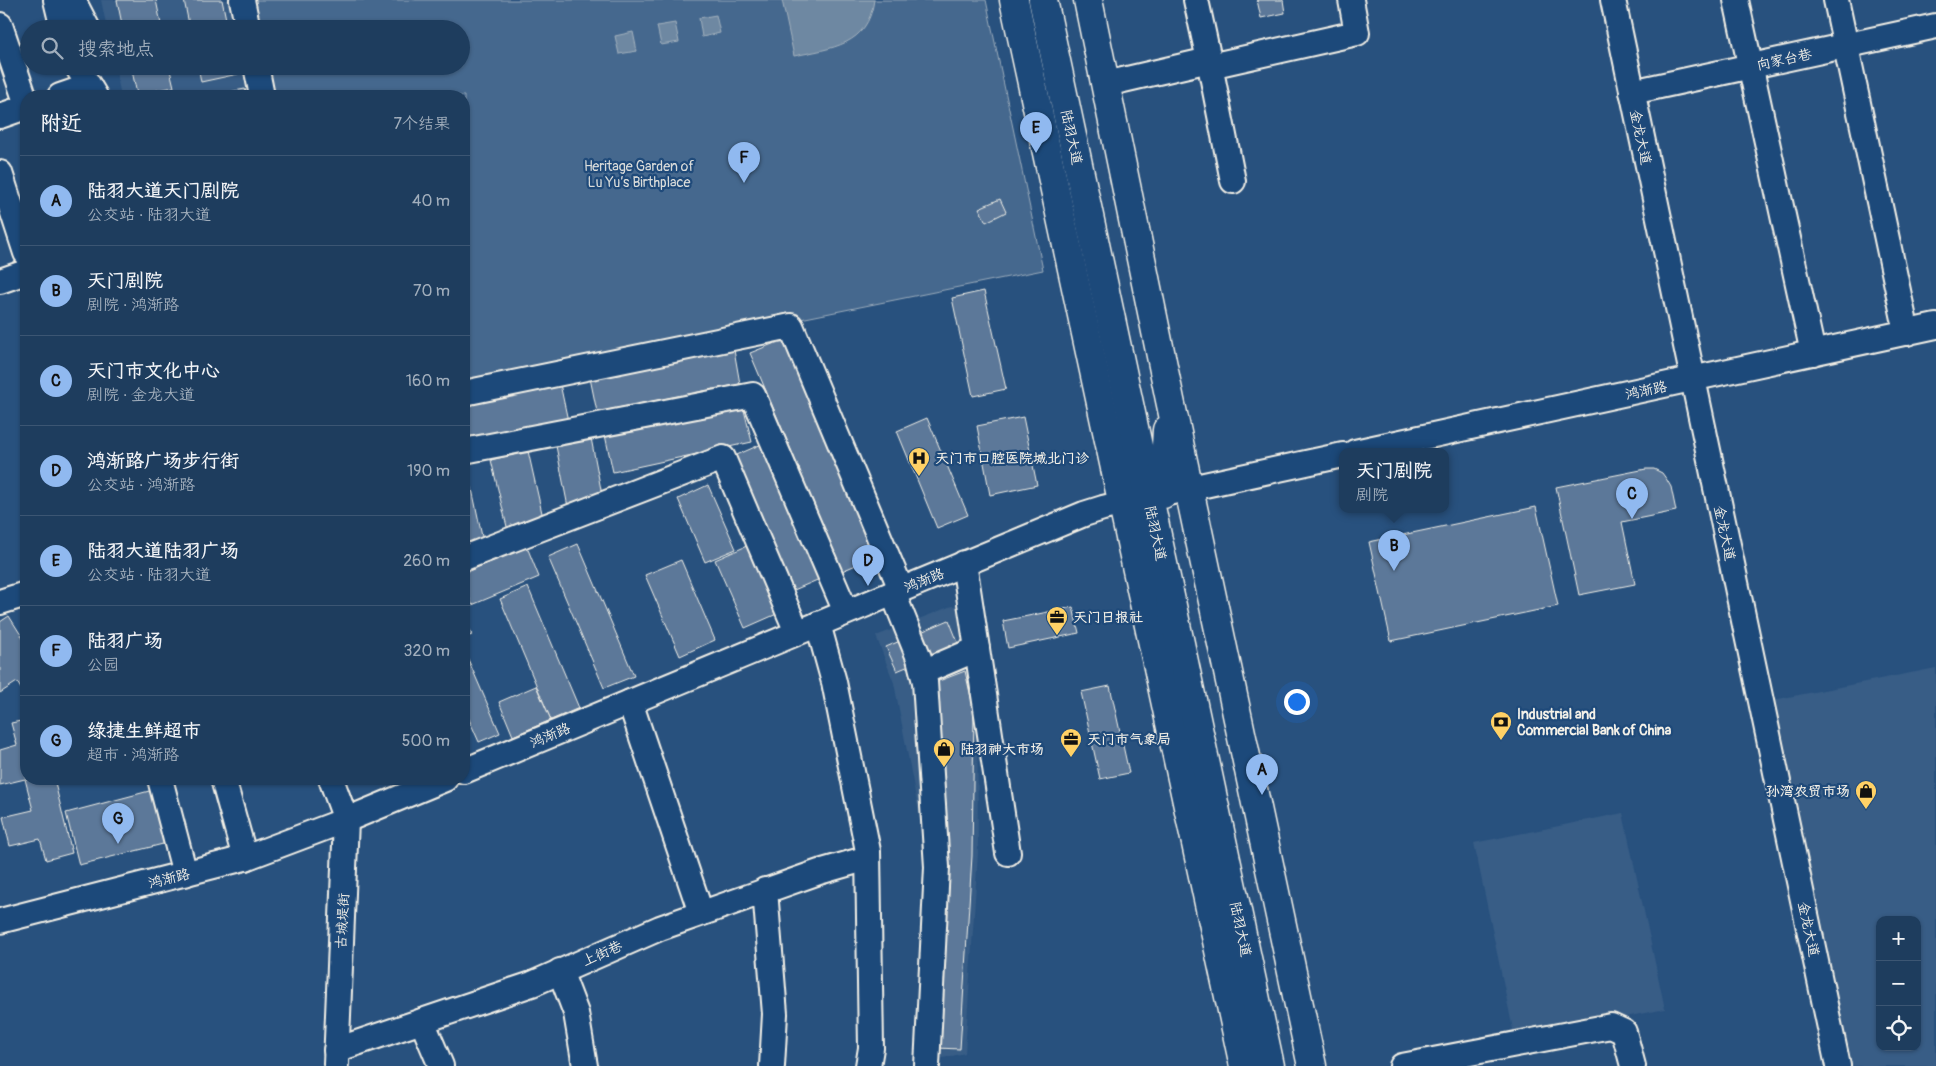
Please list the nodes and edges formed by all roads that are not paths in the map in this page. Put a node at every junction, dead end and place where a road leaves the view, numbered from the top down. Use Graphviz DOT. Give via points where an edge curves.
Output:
graph roads {
  1 [pos="56,0"];
  2 [pos="73,0"];
  3 [pos="242,0"];
  4 [pos="1014,0"];
  5 [pos="1043,0"];
  6 [pos="1059,0"];
  7 [pos="1088,0"];
  8 [pos="1196,0"];
  9 [pos="1351,0"];
  10 [pos="1613,0"];
  11 [pos="1736,0"];
  12 [pos="1836,0"];
  13 [pos="61,20"];
  14 [pos="83,20"];
  15 [pos="246,20"];
  16 [pos="0,25"];
  17 [pos="1936,26"];
  18 [pos="1845,46"];
  19 [pos="1209,63"];
  20 [pos="1751,66"];
  21 [pos="85,75"];
  22 [pos="258,75"];
  23 [pos="1106,84"];
  24 [pos="94,86"];
  25 [pos="22,90"];
  26 [pos="80,90"];
  27 [pos="261,90"];
  28 [pos="1632,92"];
  29 [pos="20,110"];
  30 [pos="0,116"];
  31 [pos="0,173"];
  32 [pos="1233,181"];
  33 [pos="20,235"];
  34 [pos="20,274"];
  35 [pos="0,281"];
  36 [pos="1936,326"];
  37 [pos="1907,333"];
  38 [pos="1813,353"];
  39 [pos="1692,380"];
  40 [pos="470,391"];
  41 [pos="1108,440"];
  42 [pos="1374,448"];
  43 [pos="470,449"];
  44 [pos="1339,456"];
  45 [pos="1167,493"];
  46 [pos="1122,504"];
  47 [pos="470,556"];
  48 [pos="964,563"];
  49 [pos="897,591"];
  50 [pos="20,596"];
  51 [pos="0,602"];
  52 [pos="846,612"];
  53 [pos="808,628"];
  54 [pos="977,649"];
  55 [pos="923,672"];
  56 [pos="630,702"];
  57 [pos="470,769"];
  58 [pos="162,785"];
  59 [pos="224,785"];
  60 [pos="333,785"];
  61 [pos="431,785"];
  62 [pos="346,820"];
  63 [pos="1008,853"];
  64 [pos="245,858"];
  65 [pos="868,858"];
  66 [pos="185,874"];
  67 [pos="765,890"];
  68 [pos="701,913"];
  69 [pos="0,921"];
  70 [pos="560,971"];
  71 [pos="422,1021"];
  72 [pos="336,1058"];
  73 [pos="441,1066"];
  74 [pos="585,1066"];
  75 [pos="772,1066"];
  76 [pos="868,1066"];
  77 [pos="928,1066"];
  78 [pos="1244,1066"];
  79 [pos="1270,1066"];
  80 [pos="1284,1066"];
  81 [pos="1312,1066"];
  82 [pos="1402,1066"];
  83 [pos="1633,1066"];
  84 [pos="1838,1066"];
  1 -- 13 [label="street"];
  2 -- 14 [label="street"];
  3 -- 15 [label="street"];
  4 -- 41 [label="main road"];
  5 -- 45 [label="main road, 陆羽大道"];
  6 -- 45 [label="main road, 陆羽大道"];
  7 -- 23 [label="main road"];
  8 -- 19 [label="street"];
  9 -- 19 [label="street" via="1357,33"];
  10 -- 28 [label="street, 金龙大道"];
  11 -- 20 [label="street"];
  12 -- 18 [label="street"];
  16 -- 25 [label="street"];
  17 -- 18 [label="street, 向家台巷"];
  18 -- 20 [label="street, 向家台巷"];
  18 -- 37 [label="street"];
  19 -- 23 [label="street"];
  19 -- 32 [label="street"];
  20 -- 28 [label="street, 向家台巷"];
  20 -- 38 [label="street"];
  21 -- 24 [label="street"];
  22 -- 27 [label="street"];
  23 -- 45 [label="main road" via="1170,400"];
  24 -- 26 [label="street"];
  28 -- 39 [label="street, 金龙大道"];
  29 -- 30 [label="street"];
  31 -- 33 [label="street"];
  34 -- 35 [label="street"];
  36 -- 37 [label="street, 鸿渐路"];
  37 -- 38 [label="street, 鸿渐路"];
  38 -- 39 [label="street, 鸿渐路"];
  39 -- 42 [label="street, 鸿渐路"];
  39 -- 84 [label="street, 金龙大道"];
  40 -- 49 [label="street" via="791,326"];
  41 -- 45 [label="main road"];
  41 -- 46 [label="main road"];
  43 -- 52 [label="street" via="753,395"];
  44 -- 45 [label="street, 鸿渐路"];
  45 -- 46 [label="street, 鸿渐路"];
  45 -- 79 [label="main road, 陆羽大道"];
  45 -- 80 [label="main road, 陆羽大道"];
  45 -- 81 [label="main road"];
  46 -- 48 [label="street, 鸿渐路" via="1084,514"];
  46 -- 78 [label="main road"];
  47 -- 53 [label="street" via="723,458"];
  48 -- 49 [label="street, 鸿渐路"];
  48 -- 54 [label="street"];
  49 -- 52 [label="street, 鸿渐路"];
  49 -- 55 [label="street"];
  50 -- 51 [label="street"];
  52 -- 53 [label="street, 鸿渐路"];
  53 -- 56 [label="street, 鸿渐路"];
  53 -- 65 [label="street" via="834,682"];
  54 -- 55 [label="street"];
  54 -- 63 [label="street"];
  55 -- 77 [label="street" via="936,867"];
  56 -- 57 [label="street, 鸿渐路"];
  56 -- 68 [label="street"];
  58 -- 66 [label="street"];
  59 -- 64 [label="street"];
  60 -- 62 [label="street, 古城堤街"];
  61 -- 62 [label="street, 鸿渐路"];
  62 -- 64 [label="street, 鸿渐路"];
  62 -- 72 [label="street, 古城堤街"];
  64 -- 66 [label="street, 鸿渐路"];
  65 -- 67 [label="street, 上街巷"];
  65 -- 76 [label="street" via="871,1048"];
  66 -- 69 [label="street, 鸿渐路"];
  67 -- 68 [label="street, 上街巷"];
  67 -- 75 [label="street" via="775,1014"];
  68 -- 70 [label="street, 上街巷"];
  70 -- 71 [label="street, 上街巷" via="532,984"];
  70 -- 74 [label="street" via="576,1012"];
  71 -- 72 [label="street, 上街巷"];
  71 -- 73 [label="street"];
  82 -- 83 [label="street" via="1611,1026 1624,1032"];
}
